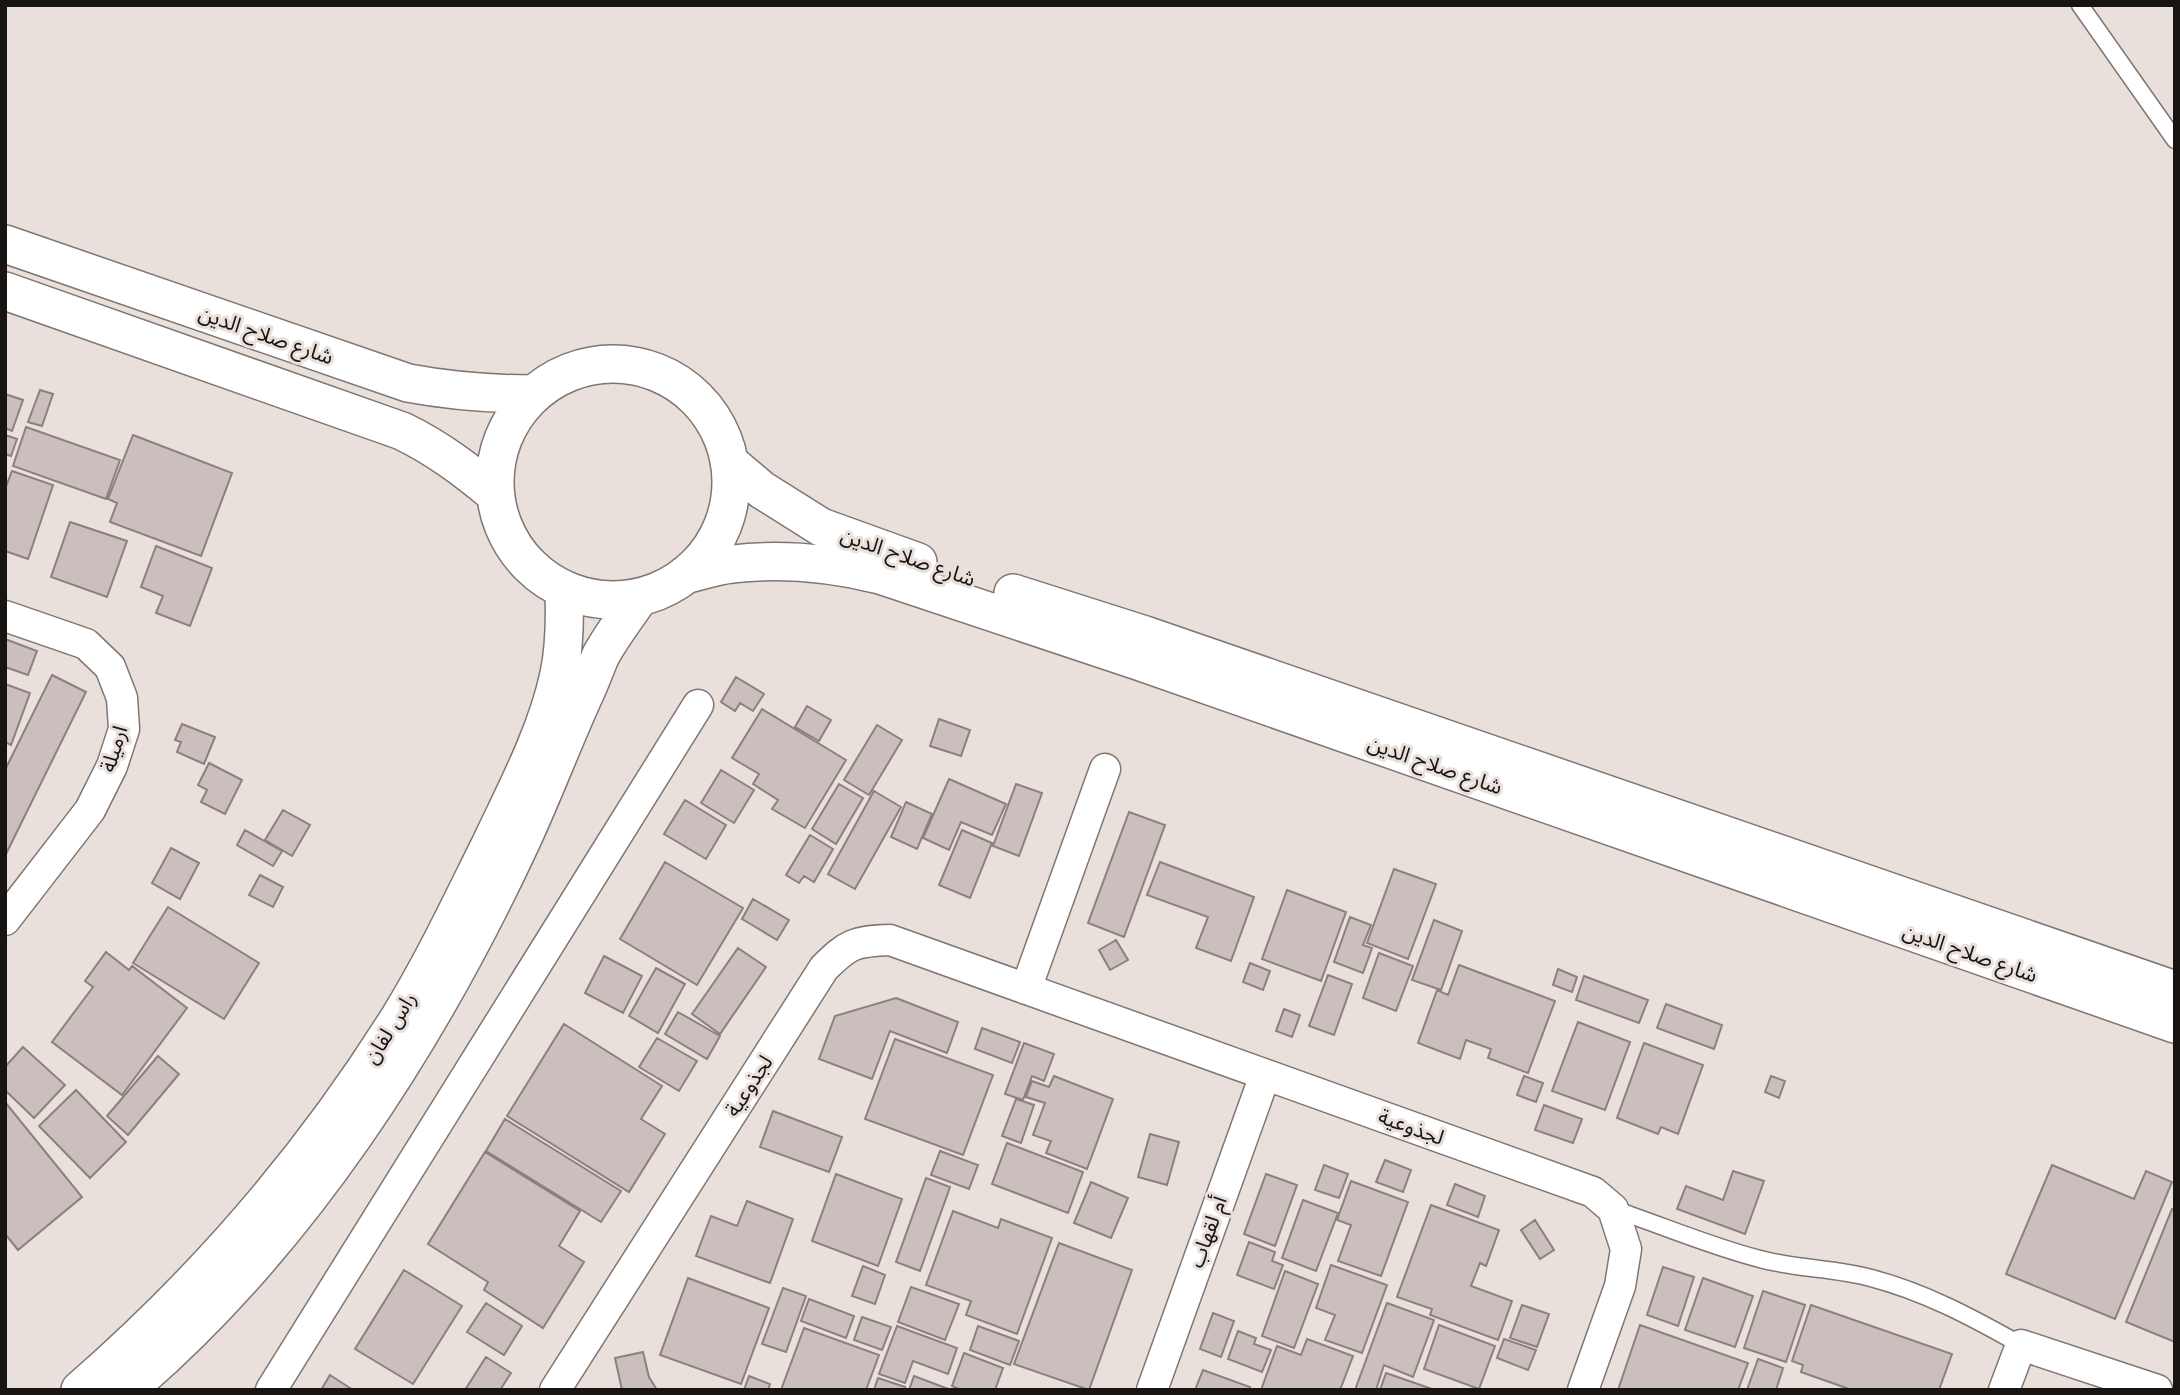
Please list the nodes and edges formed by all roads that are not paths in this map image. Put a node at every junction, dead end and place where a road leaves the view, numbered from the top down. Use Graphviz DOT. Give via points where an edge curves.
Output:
graph roads {
  1 [pos="2080,5"];
  2 [pos="2175,140"];
  3 [pos="5,244"];
  4 [pos="5,291"];
  5 [pos="534,394"];
  6 [pos="729,462"];
  7 [pos="495,494"];
  8 [pos="685,575"];
  9 [pos="564,590"];
  10 [pos="639,598"];
  11 [pos="5,616"];
  12 [pos="698,705"];
  13 [pos="1105,769"];
  14 [pos="5,920"];
  15 [pos="1026,989"];
  16 [pos="2175,990"];
  17 [pos="2175,1024"];
  18 [pos="1265,1075"];
  19 [pos="1613,1209"];
  20 [pos="2021,1345"];
  21 [pos="80,1390"];
  22 [pos="127,1390"];
  23 [pos="271,1390"];
  24 [pos="555,1390"];
  25 [pos="1152,1390"];
  26 [pos="1583,1390"];
  27 [pos="2004,1390"];
  28 [pos="2157,1390"];
  1 -- 2 [label="lane"];
  3 -- 5 [label="street, شارع صلاح الدين" via="408,383 481,394"];
  4 -- 7 [label="street, شارع صلاح الدين" via="402,430 432,445"];
  5 -- 6 [label="street" via="583,366 622,363 660,373 680,384 713,418"];
  5 -- 7 [label="street" via="501,439"];
  6 -- 8 [label="street" via="730,494 723,525 714,544"];
  6 -- 16 [label="street, شارع صلاح الدين" via="762,490 821,527 886,552 1145,635"];
  7 -- 9 [label="street" via="500,518 524,561"];
  8 -- 10 [label="street"];
  8 -- 17 [label="street, شارع صلاح الدين" via="730,564 769,562 843,566 880,575 1138,660"];
  9 -- 10 [label="street" via="588,598"];
  9 -- 21 [label="street, راس لفان" via="564,648 547,713 454,918 400,1017 283,1182 208,1269"];
  10 -- 22 [label="street, راس لفان" via="601,655 522,841 419,1036 297,1212 232,1290"];
  11 -- 14 [label="street, ارميلة" via="86,644 110,667 122,698 124,729 90,810"];
  12 -- 23 [label="street"];
  13 -- 15 [label="street"];
  15 -- 18 [label="street, لجذوعية"];
  15 -- 24 [label="street, لجذوعية" via="890,940 844,948 824,968"];
  18 -- 19 [label="street, لجذوعية" via="1593,1192"];
  18 -- 25 [label="street, أم لقهاب"];
  19 -- 20 [label="lane" via="1760,1259 1897,1285"];
  19 -- 26 [label="street" via="1626,1249 1620,1286"];
  20 -- 27 [label="street"];
  20 -- 28 [label="street"];
}
